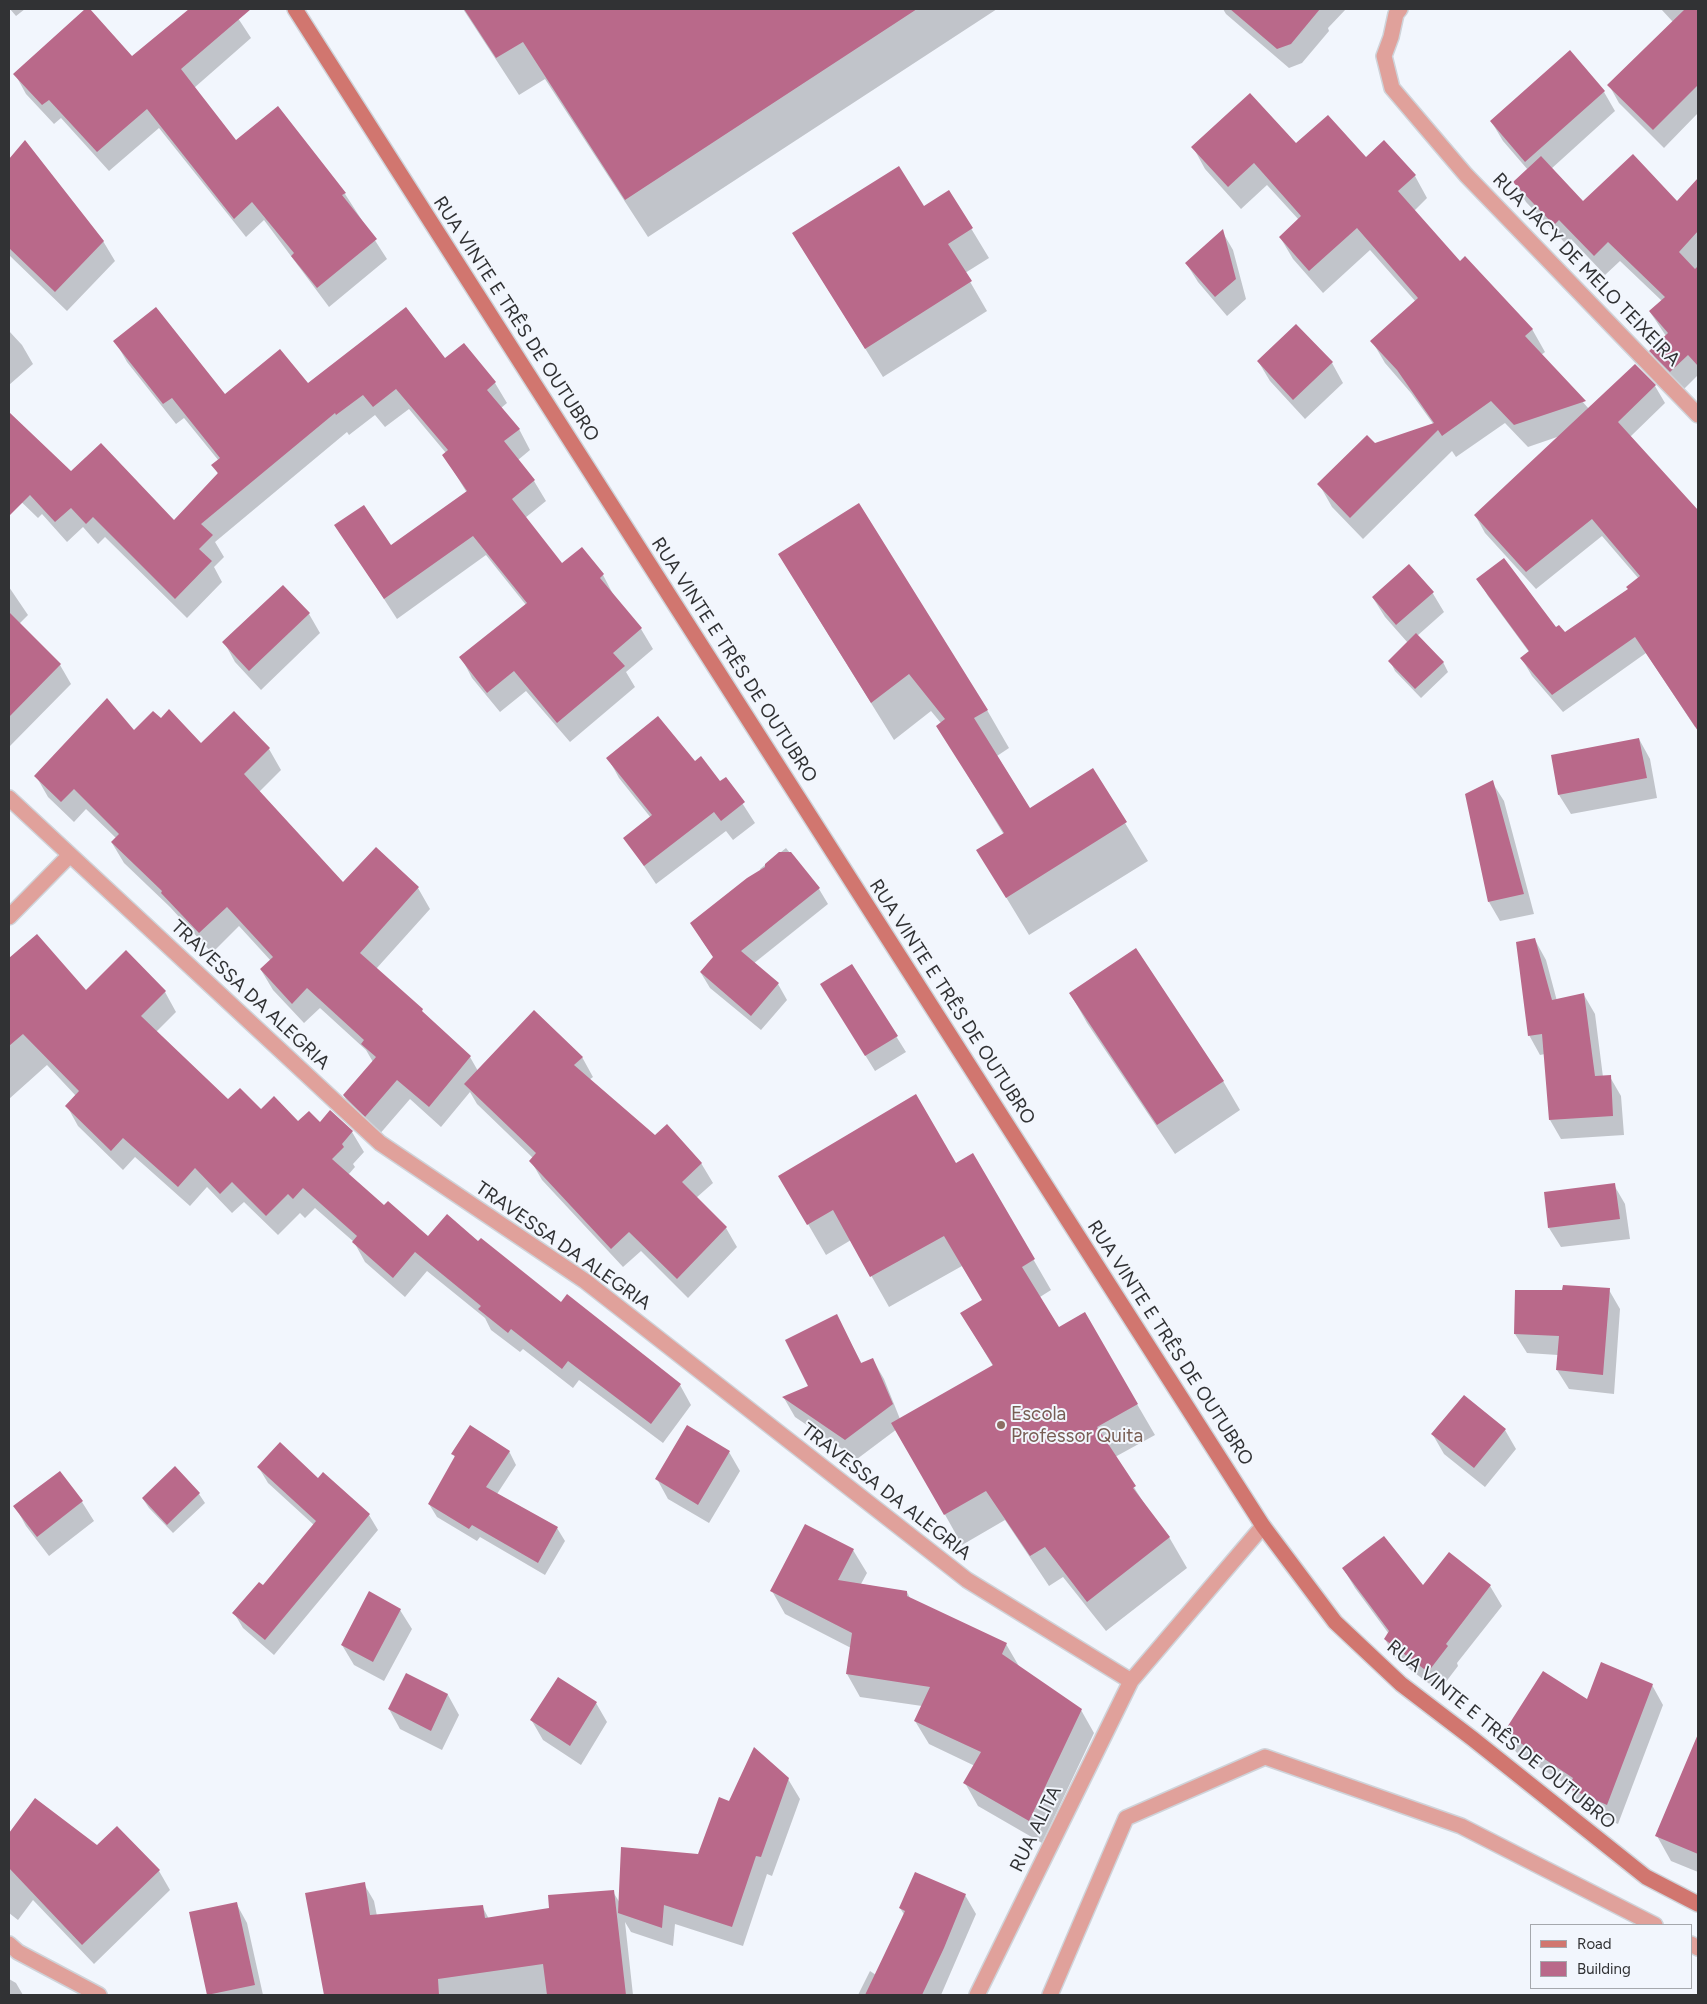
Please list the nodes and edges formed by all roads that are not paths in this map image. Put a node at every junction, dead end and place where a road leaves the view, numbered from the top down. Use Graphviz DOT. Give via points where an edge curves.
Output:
graph roads {
  1 [pos="294,9"];
  2 [pos="1400,9"];
  3 [pos="1698,415"];
  4 [pos="9,798"];
  5 [pos="70,856"];
  6 [pos="9,917"];
  7 [pos="1263,1526"];
  8 [pos="1131,1681"];
  9 [pos="1698,1904"];
  10 [pos="1652,1924"];
  11 [pos="9,1944"];
  12 [pos="99,1995"];
  13 [pos="977,1995"];
  14 [pos="1050,1995"];
  1 -- 7 [label="street, RUA VINTE E TRÊS DE OUTUBRO"];
  2 -- 3 [label="street, RUA JACY DE MELO TEIXEIRA" via="1384,56 1392,88 1466,175"];
  4 -- 5 [label="street, TRAVESSA DA ALEGRIA"];
  5 -- 6 [label="street"];
  5 -- 8 [label="street, TRAVESSA DA ALEGRIA" via="380,1143 585,1281 966,1580"];
  7 -- 8 [label="street, RUA ALITA"];
  7 -- 9 [label="street, RUA VINTE E TRÊS DE OUTUBRO" via="1335,1622 1401,1684 1646,1877"];
  8 -- 13 [label="street, RUA ALITA"];
  10 -- 14 [label="street" via="1461,1826 1265,1757 1126,1818"];
  11 -- 12 [label="street" via="18,1952"];
}
